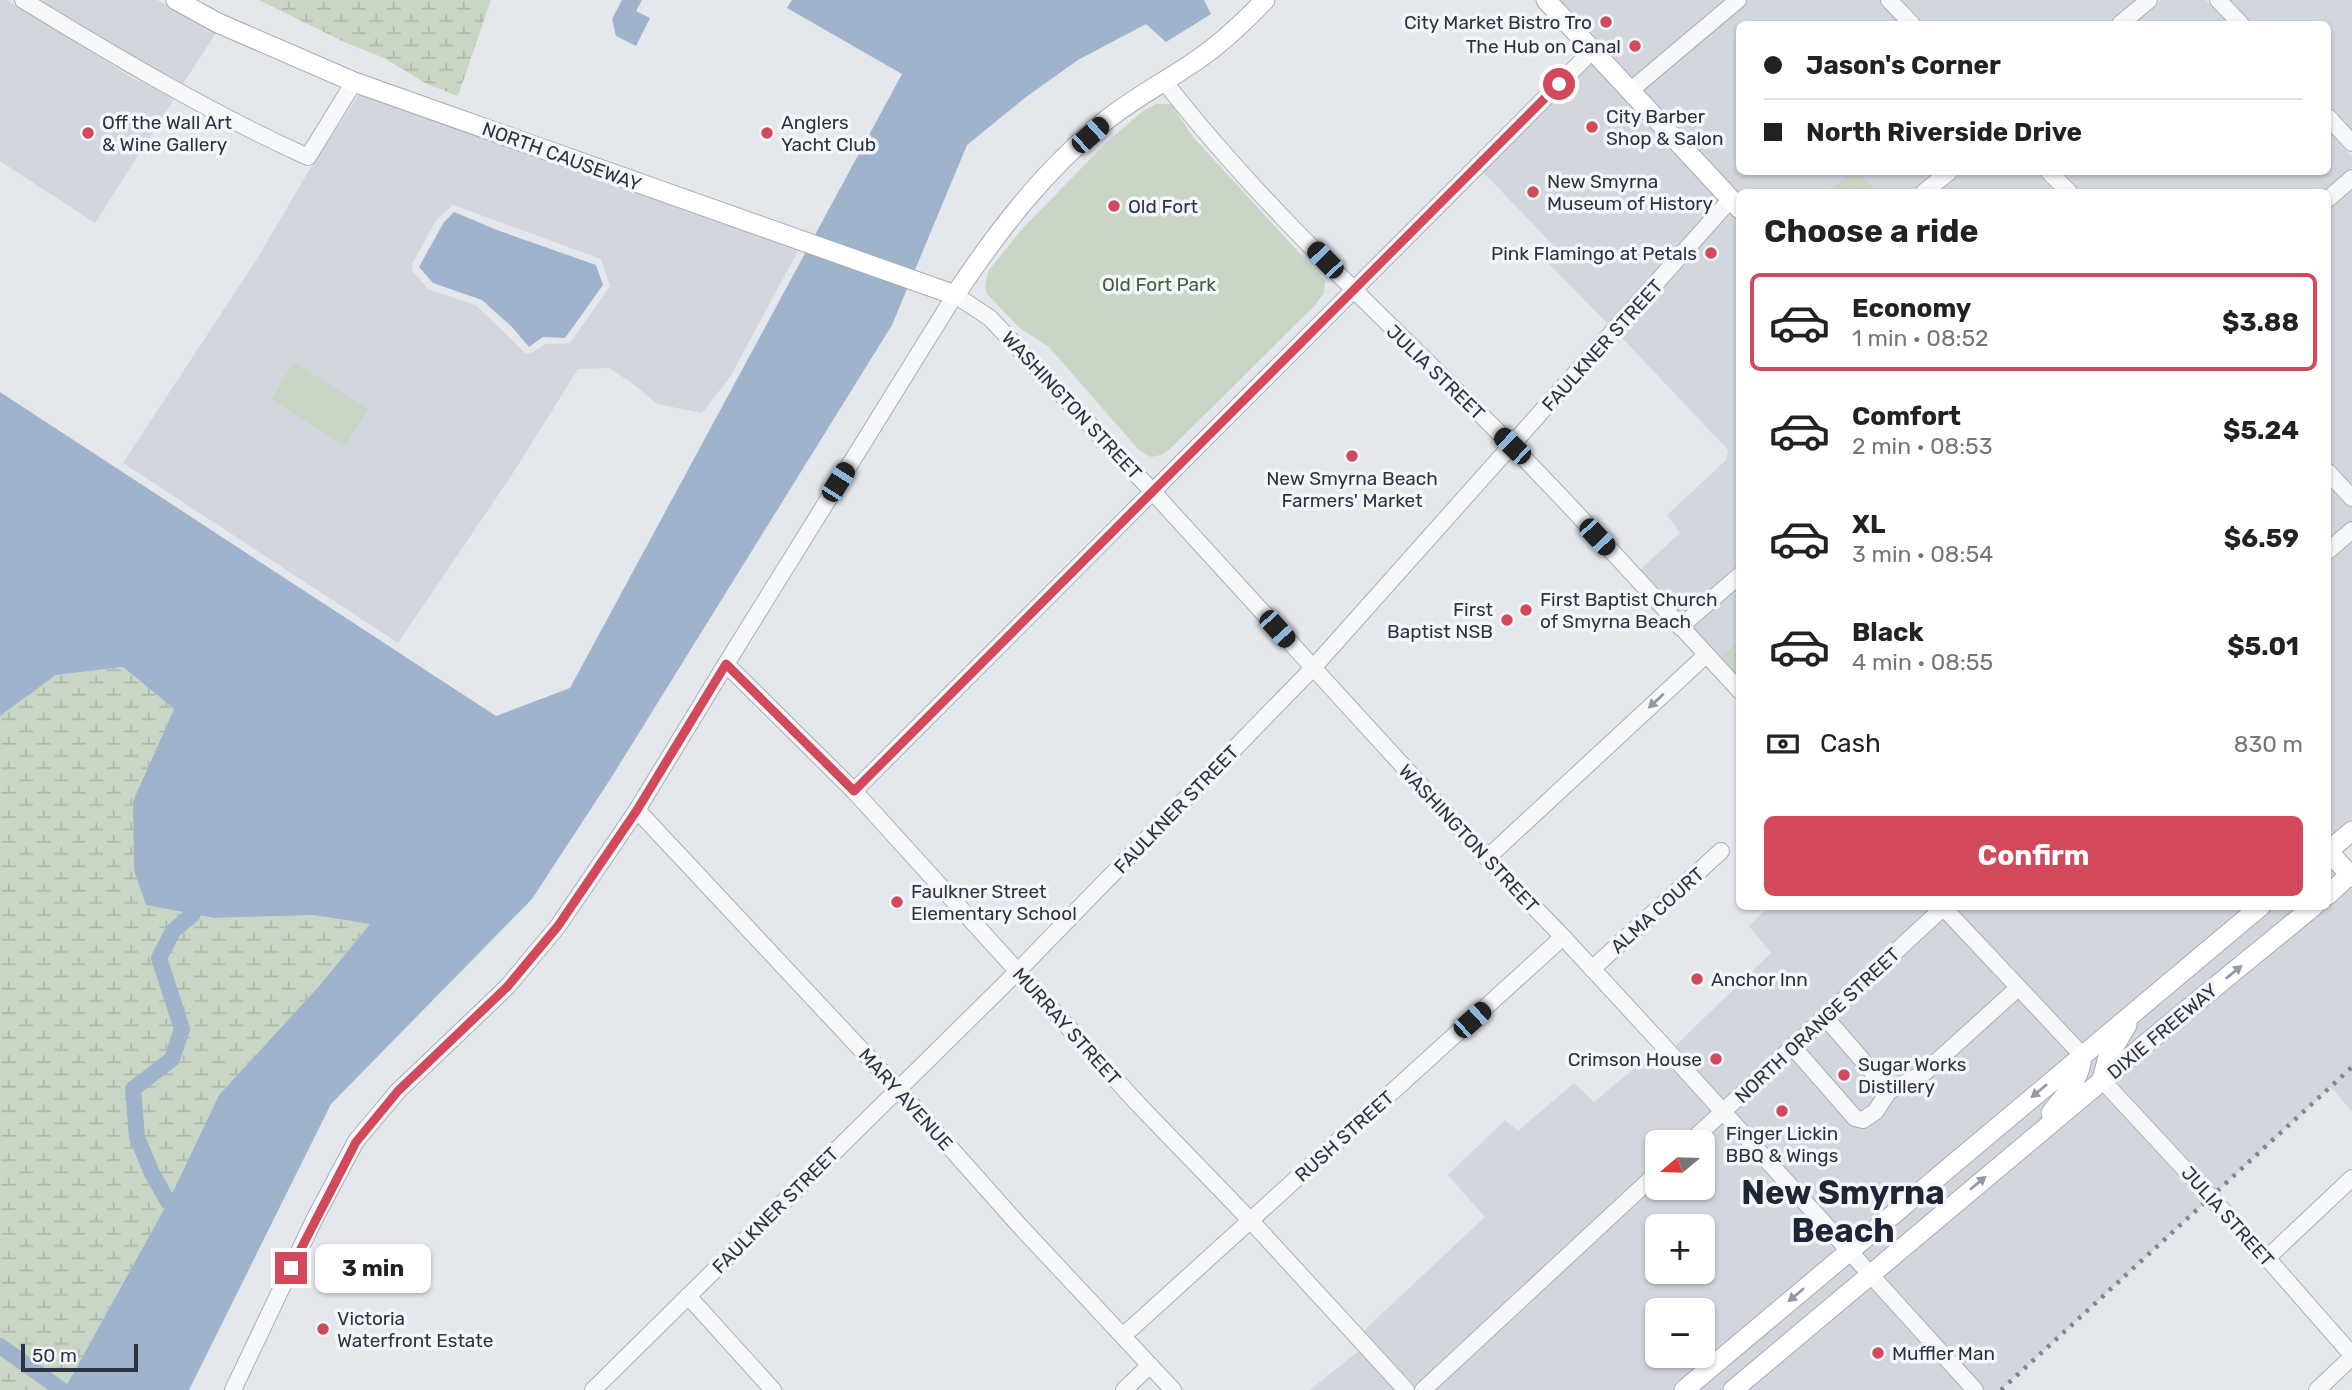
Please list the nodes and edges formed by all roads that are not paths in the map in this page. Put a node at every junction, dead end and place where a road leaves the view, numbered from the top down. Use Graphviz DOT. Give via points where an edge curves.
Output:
graph roads {
  1 [pos="23,0"];
  2 [pos="176,0"];
  3 [pos="1265,0"];
  4 [pos="1546,0"];
  5 [pos="1738,0"];
  6 [pos="1889,0"];
  7 [pos="2149,0"];
  8 [pos="2218,0"];
  9 [pos="1909,21"];
  10 [pos="2124,21"];
  11 [pos="2238,21"];
  12 [pos="1592,51"];
  13 [pos="1164,81"];
  14 [pos="354,82"];
  15 [pos="1630,90"];
  16 [pos="2331,120"];
  17 [pos="2352,144"];
  18 [pos="1945,175"];
  19 [pos="2052,175"];
  20 [pos="2352,178"];
  21 [pos="1928,189"];
  22 [pos="2065,189"];
  23 [pos="2331,196"];
  24 [pos="1735,204"];
  25 [pos="1354,291"];
  26 [pos="955,295"];
  27 [pos="1512,446"];
  28 [pos="2331,475"];
  29 [pos="1152,491"];
  30 [pos="2352,498"];
  31 [pos="2352,530"];
  32 [pos="2331,548"];
  33 [pos="1736,578"];
  34 [pos="1680,627"];
  35 [pos="1706,655"];
  36 [pos="726,664"];
  37 [pos="1312,668"];
  38 [pos="1736,687"];
  39 [pos="854,791"];
  40 [pos="637,810"];
  41 [pos="2352,831"];
  42 [pos="2331,848"];
  43 [pos="1721,851"];
  44 [pos="2331,854"];
  45 [pos="1487,858"];
  46 [pos="2351,874"];
  47 [pos="2331,892"];
  48 [pos="1940,910"];
  49 [pos="1946,910"];
  50 [pos="2256,910"];
  51 [pos="2309,910"];
  52 [pos="1563,937"];
  53 [pos="1592,969"];
  54 [pos="1017,972"];
  55 [pos="2018,988"];
  56 [pos="2137,1009"];
  57 [pos="1825,1017"];
  58 [pos="1793,1047"];
  59 [pos="2082,1055"];
  60 [pos="2102,1080"];
  61 [pos="898,1089"];
  62 [pos="1889,1091"];
  63 [pos="1723,1111"];
  64 [pos="1703,1130"];
  65 [pos="2032,1139"];
  66 [pos="2352,1178"];
  67 [pos="1645,1184"];
  68 [pos="1251,1221"];
  69 [pos="1848,1251"];
  70 [pos="2267,1258"];
  71 [pos="1870,1274"];
  72 [pos="688,1296"];
  73 [pos="1124,1335"];
  74 [pos="2352,1356"];
  75 [pos="1150,1365"];
  76 [pos="233,1390"];
  77 [pos="593,1390"];
  78 [pos="773,1390"];
  79 [pos="1124,1390"];
  80 [pos="1173,1390"];
  81 [pos="1406,1390"];
  82 [pos="1423,1390"];
  83 [pos="1684,1390"];
  84 [pos="1732,1390"];
  85 [pos="1975,1390"];
  86 [pos="2317,1390"];
  1 -- 14 [label="street" via="139,71 308,157"];
  2 -- 14 [label="main road, NORTH CAUSEWAY"];
  3 -- 13 [label="main road" via="1225,40"];
  4 -- 12 [label="main road"];
  5 -- 15 [label="street"];
  6 -- 9 [label="street"];
  7 -- 10 [label="street"];
  8 -- 11 [label="street"];
  12 -- 15 [label="main road"];
  12 -- 25 [label="street"];
  13 -- 25 [label="street, JULIA STREET" via="1203,131"];
  13 -- 26 [label="main road" via="1075,147 999,231"];
  14 -- 26 [label="main road, NORTH CAUSEWAY"];
  15 -- 24 [label="main road"];
  16 -- 17 [label="street"];
  18 -- 21 [label="street"];
  19 -- 22 [label="street"];
  20 -- 23 [label="street"];
  24 -- 27 [label="street, FAULKNER STREET"];
  25 -- 27 [label="street, JULIA STREET"];
  25 -- 29 [label="street"];
  26 -- 29 [label="street, WASHINGTON STREET" via="990,318"];
  26 -- 36 [label="street"];
  27 -- 34 [label="street, JULIA STREET"];
  27 -- 37 [label="street, FAULKNER STREET"];
  28 -- 30 [label="street"];
  29 -- 37 [label="street, WASHINGTON STREET"];
  29 -- 39 [label="street"];
  31 -- 32 [label="street"];
  33 -- 34 [label="street"];
  34 -- 35 [label="street, JULIA STREET"];
  35 -- 38 [label="street, JULIA STREET"];
  35 -- 45 [label="street, one-way"];
  36 -- 39 [label="street, MURRAY STREET"];
  36 -- 40 [label="street"];
  37 -- 45 [label="street, WASHINGTON STREET"];
  37 -- 54 [label="street, FAULKNER STREET"];
  39 -- 54 [label="street, MURRAY STREET"];
  40 -- 61 [label="street, MARY AVENUE"];
  40 -- 76 [label="street" via="541,947 507,987 398,1091 356,1142"];
  41 -- 42 [label="main road"];
  43 -- 53 [label="street, ALMA COURT"];
  44 -- 46 [label="main road"];
  45 -- 52 [label="street, WASHINGTON STREET"];
  46 -- 47 [label="main road"];
  48 -- 57 [label="street, NORTH ORANGE STREET"];
  49 -- 55 [label="street"];
  50 -- 56 [label="main road, DIXIE FREEWAY"];
  60 -- 51 [label="main road, DIXIE FREEWAY, one-way"];
  52 -- 53 [label="street, WASHINGTON STREET"];
  52 -- 68 [label="street, RUSH STREET"];
  53 -- 63 [label="street, WASHINGTON STREET"];
  54 -- 61 [label="street, FAULKNER STREET"];
  54 -- 68 [label="street, MURRAY STREET"];
  55 -- 59 [label="street"];
  55 -- 62 [label="street" via="1924,1073"];
  56 -- 59 [label="main road, DIXIE FREEWAY"];
  56 -- 60 [label="main road" via="2108,1057"];
  57 -- 58 [label="street, NORTH ORANGE STREET"];
  57 -- 62 [label="street"];
  58 -- 62 [label="street" via="1854,1118 1863,1120 1875,1112"];
  58 -- 63 [label="street, NORTH ORANGE STREET"];
  59 -- 65 [label="main road" via="2076,1080"];
  59 -- 69 [label="main road, DIXIE FREEWAY, one-way"];
  60 -- 65 [label="main road, DIXIE FREEWAY"];
  60 -- 70 [label="street, JULIA STREET"];
  61 -- 72 [label="street, FAULKNER STREET"];
  61 -- 73 [label="street, MARY AVENUE"];
  63 -- 64 [label="street, NORTH ORANGE STREET"];
  63 -- 69 [label="street, WASHINGTON STREET"];
  71 -- 65 [label="main road, DIXIE FREEWAY, one-way"];
  66 -- 70 [label="street"];
  67 -- 82 [label="street"];
  68 -- 73 [label="street, RUSH STREET"];
  68 -- 81 [label="street, MURRAY STREET"];
  69 -- 71 [label="street, WASHINGTON STREET"];
  69 -- 83 [label="main road, DIXIE FREEWAY, one-way"];
  70 -- 74 [label="street, JULIA STREET"];
  71 -- 84 [label="main road, DIXIE FREEWAY"];
  71 -- 85 [label="street, WASHINGTON STREET"];
  72 -- 77 [label="street, FAULKNER STREET"];
  72 -- 78 [label="street"];
  73 -- 75 [label="street, MARY AVENUE"];
  74 -- 86 [label="street"];
  75 -- 79 [label="street"];
  75 -- 80 [label="street, MARY AVENUE"];
}
